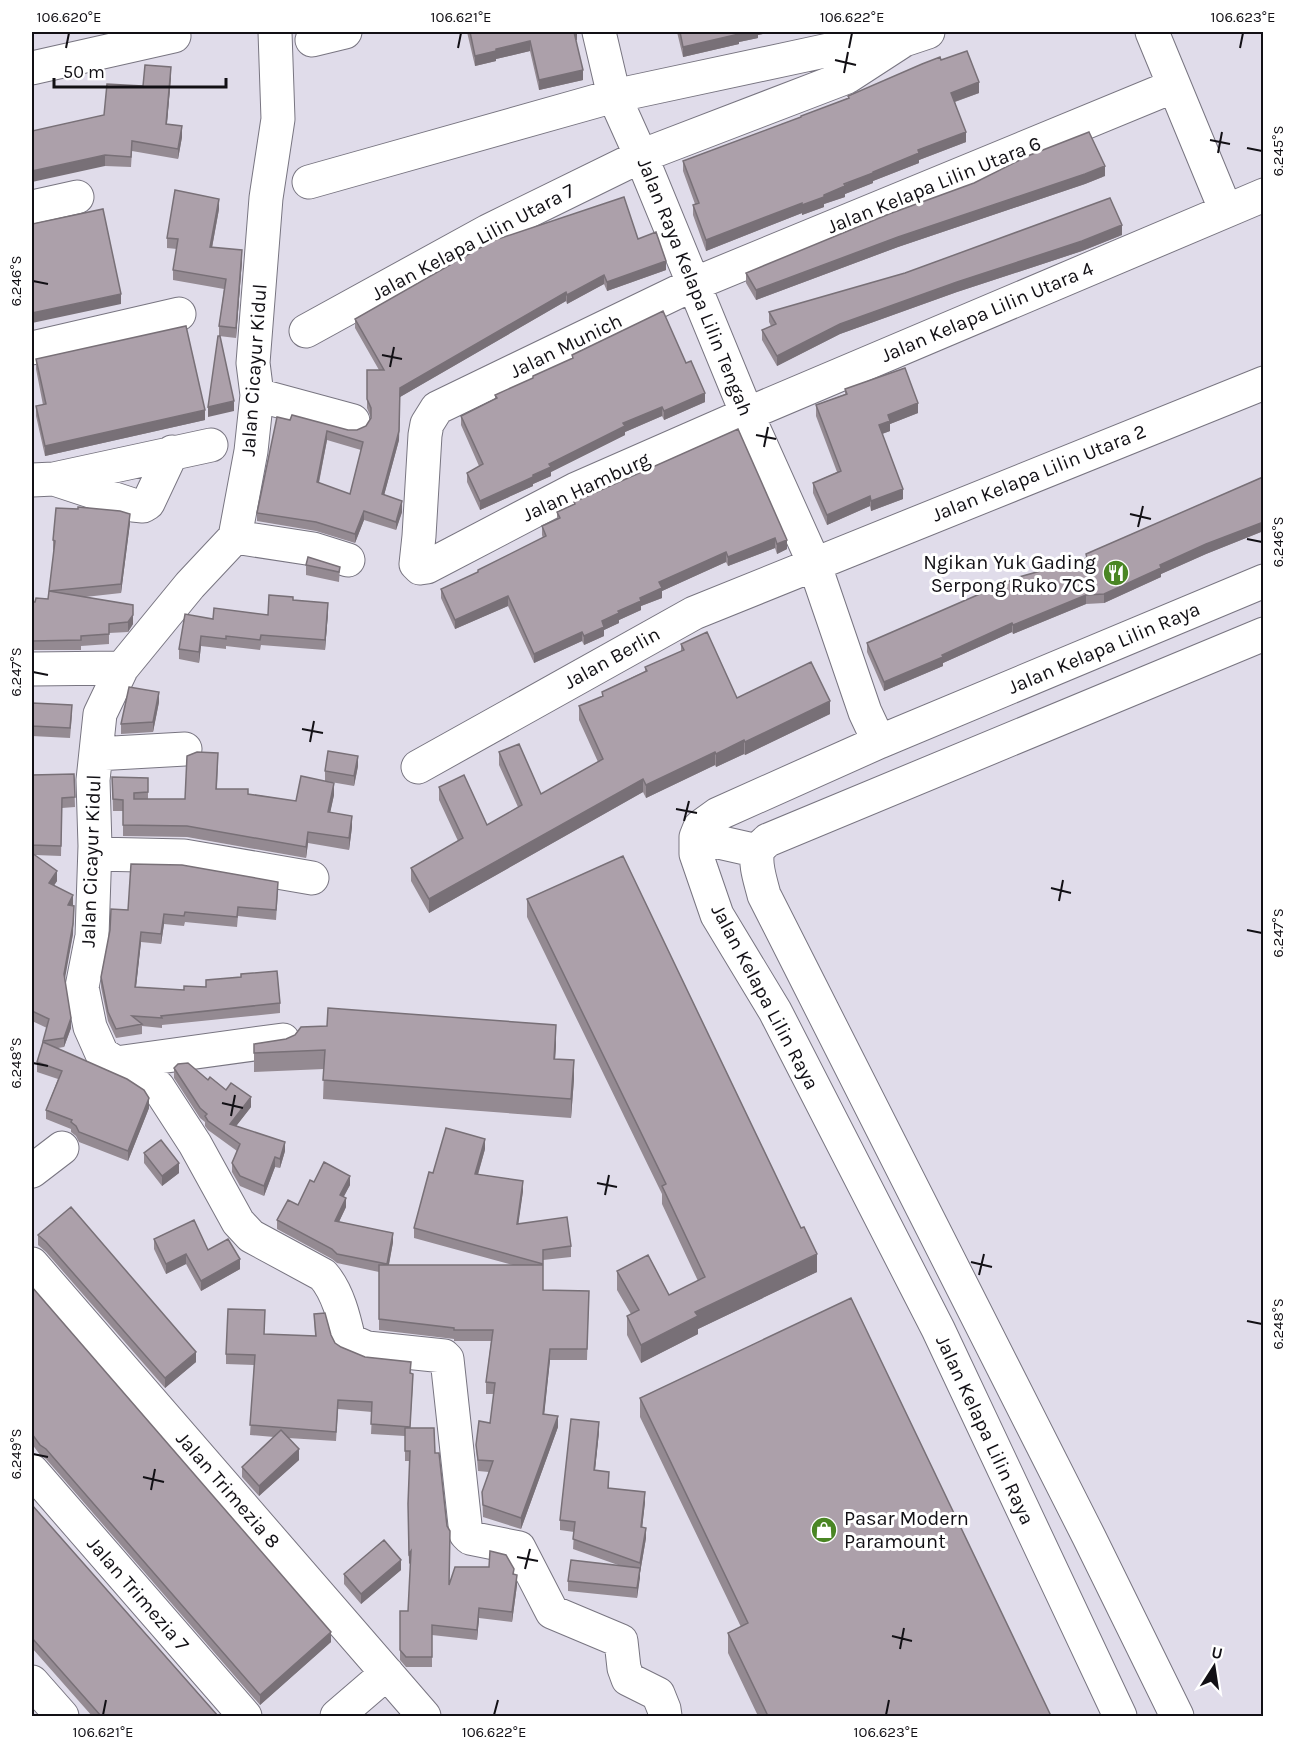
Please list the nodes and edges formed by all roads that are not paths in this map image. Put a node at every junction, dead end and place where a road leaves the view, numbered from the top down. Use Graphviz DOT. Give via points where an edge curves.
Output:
graph roads {
  1 [pos="275,32"];
  2 [pos="345,32"];
  3 [pos="599,32"];
  4 [pos="1152,32"];
  5 [pos="174,36"];
  6 [pos="916,36"];
  7 [pos="312,39"];
  8 [pos="32,68"];
  9 [pos="1174,86"];
  10 [pos="614,96"];
  11 [pos="641,156"];
  12 [pos="309,182"];
  13 [pos="1263,195"];
  14 [pos="77,197"];
  15 [pos="32,207"];
  16 [pos="1226,211"];
  17 [pos="694,284"];
  18 [pos="179,314"];
  19 [pos="306,331"];
  20 [pos="32,348"];
  21 [pos="1263,383"];
  22 [pos="257,395"];
  23 [pos="747,414"];
  24 [pos="353,421"];
  25 [pos="211,445"];
  26 [pos="172,452"];
  27 [pos="43,479"];
  28 [pos="235,537"];
  29 [pos="348,560"];
  30 [pos="814,563"];
  31 [pos="428,567"];
  32 [pos="1250,587"];
  33 [pos="1262,635"];
  34 [pos="122,668"];
  35 [pos="32,669"];
  36 [pos="879,741"];
  37 [pos="185,749"];
  38 [pos="96,754"];
  39 [pos="418,768"];
  40 [pos="696,837"];
  41 [pos="758,851"];
  42 [pos="94,854"];
  43 [pos="312,878"];
  44 [pos="764,895"];
  45 [pos="717,915"];
  46 [pos="284,1040"];
  47 [pos="116,1062"];
  48 [pos="62,1148"];
  49 [pos="32,1171"];
  50 [pos="32,1264"];
  51 [pos="32,1471"];
  52 [pos="387,1673"];
  53 [pos="32,1682"];
  54 [pos="62,1716"];
  55 [pos="245,1716"];
  56 [pos="337,1716"];
  57 [pos="424,1716"];
  58 [pos="665,1716"];
  59 [pos="1120,1716"];
  60 [pos="1177,1716"];
  1 -- 22 [label="street, Jalan Cicayur Kidul" via="278,119 266,198 253,363"];
  2 -- 7 [label="street"];
  3 -- 10 [label="street, Jalan Raya Kelapa Lilin Tengah"];
  4 -- 9 [label="street"];
  5 -- 8 [label="street"];
  6 -- 10 [label="street" via="838,48"];
  6 -- 11 [label="street, Jalan Kelapa Lilin Utara 7" via="847,77"];
  9 -- 16 [label="street"];
  9 -- 17 [label="street, Jalan Kelapa Lilin Utara 6"];
  10 -- 11 [label="street, Jalan Raya Kelapa Lilin Tengah"];
  10 -- 12 [label="street"];
  11 -- 17 [label="street, Jalan Raya Kelapa Lilin Tengah"];
  11 -- 19 [label="street, Jalan Kelapa Lilin Utara 7" via="488,231"];
  13 -- 16 [label="street, Jalan Kelapa Lilin Utara 4"];
  14 -- 15 [label="street"];
  16 -- 23 [label="street, Jalan Kelapa Lilin Utara 4"];
  17 -- 23 [label="street, Jalan Raya Kelapa Lilin Tengah"];
  17 -- 31 [label="street, Jalan Munich" via="437,408 425,435 416,564"];
  18 -- 20 [label="street"];
  21 -- 30 [label="street, Jalan Kelapa Lilin Utara 2"];
  22 -- 24 [label="street"];
  22 -- 28 [label="street, Jalan Cicayur Kidul"];
  23 -- 30 [label="street, Jalan Raya Kelapa Lilin Tengah"];
  23 -- 31 [label="street, Jalan Hamburg" via="576,489"];
  25 -- 26 [label="street"];
  26 -- 27 [label="street"];
  26 -- 27 [label="street" via="143,506"];
  28 -- 29 [label="street" via="313,549"];
  28 -- 34 [label="street, Jalan Cicayur Kidul"];
  30 -- 36 [label="street, Jalan Raya Kelapa Lilin Tengah" via="865,712"];
  30 -- 39 [label="street, Jalan Berlin" via="693,613"];
  32 -- 33 [label="street"];
  32 -- 36 [label="street, Jalan Kelapa Lilin Raya"];
  33 -- 41 [label="street" via="768,840"];
  34 -- 35 [label="street"];
  34 -- 38 [label="street, Jalan Cicayur Kidul" via="100,714"];
  36 -- 40 [label="street, Jalan Kelapa Lilin Raya" via="718,814 700,826"];
  37 -- 38 [label="street"];
  38 -- 42 [label="street, Jalan Cicayur Kidul"];
  40 -- 41 [label="street"];
  40 -- 45 [label="street, Jalan Kelapa Lilin Raya" via="696,854"];
  41 -- 44 [label="street, Jalan Kelapa Lilin Raya"];
  42 -- 43 [label="street" via="184,856"];
  42 -- 47 [label="street, Jalan Cicayur Kidul" via="92,936 82,987 90,1027 102,1054"];
  44 -- 45 [label="street" via="737,891 728,895"];
  44 -- 60 [label="street, Jalan Kelapa Lilin Raya"];
  45 -- 59 [label="street, Jalan Kelapa Lilin Raya" via="775,1011 933,1319"];
  46 -- 47 [label="street"];
  47 -- 58 [label="street, Jalan Cicayur Kidul" via="142,1072 158,1087 238,1222 251,1236 323,1275 344,1318 349,1340 368,1348 447,1359 466,1534 519,1548 552,1612 621,1641 628,1679 658,1694"];
  48 -- 49 [label="street"];
  50 -- 52 [label="street, Jalan Trimezia 8"];
  51 -- 55 [label="street, Jalan Trimezia 7"];
  52 -- 56 [label="street"];
  52 -- 57 [label="street, Jalan Trimezia 8"];
  53 -- 54 [label="street"];
}
